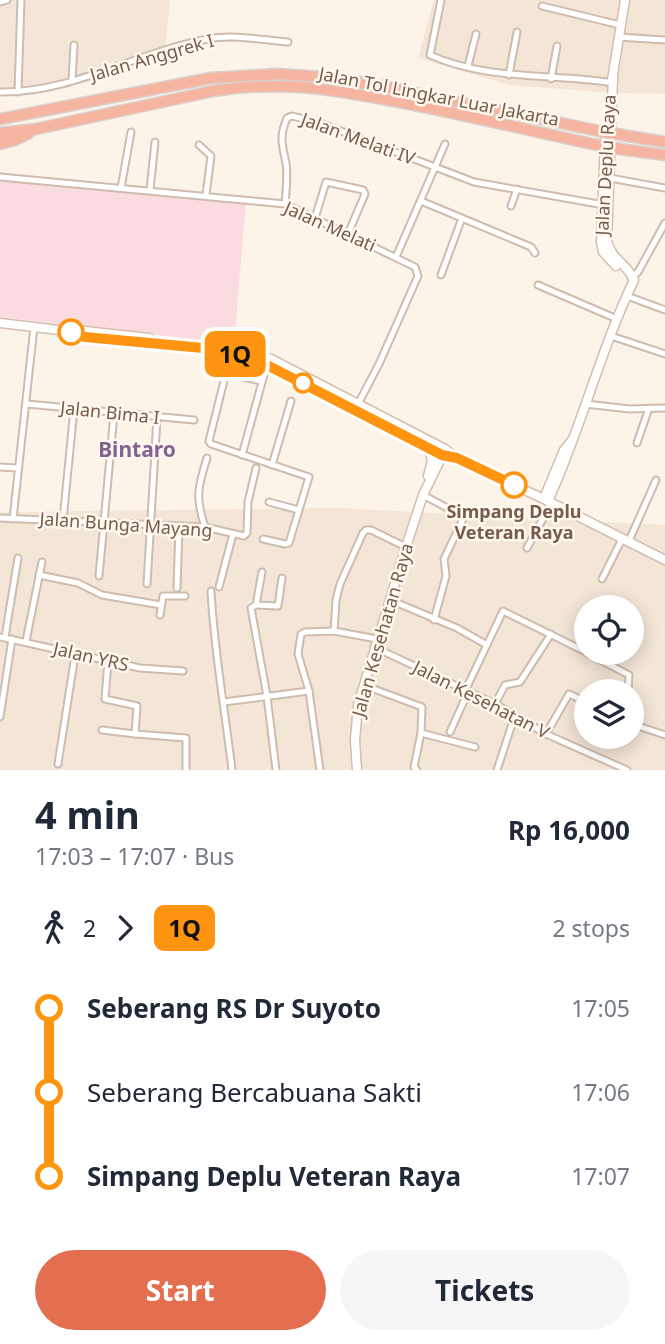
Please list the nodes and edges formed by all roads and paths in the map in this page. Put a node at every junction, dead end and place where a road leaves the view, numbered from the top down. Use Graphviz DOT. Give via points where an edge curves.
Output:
graph roads {
  1 [pos="7,0"];
  2 [pos="21,0"];
  3 [pos="441,0"];
  4 [pos="625,0"];
  5 [pos="0,2"];
  6 [pos="542,6"];
  7 [pos="620,24"];
  8 [pos="517,32"];
  9 [pos="476,34"];
  10 [pos="618,37"];
  11 [pos="665,40"];
  12 [pos="288,42"];
  13 [pos="74,45"];
  14 [pos="557,46"];
  15 [pos="468,66"];
  16 [pos="509,75"];
  17 [pos="551,79"];
  18 [pos="72,80"];
  19 [pos="613,81"];
  20 [pos="0,92"];
  21 [pos="18,92"];
  22 [pos="0,119"];
  23 [pos="36,129"];
  24 [pos="131,132"];
  25 [pos="0,134"];
  26 [pos="155,142"];
  27 [pos="665,142"];
  28 [pos="0,144"];
  29 [pos="445,144"];
  30 [pos="199,145"];
  31 [pos="665,155"];
  32 [pos="434,167"];
  33 [pos="0,177"];
  34 [pos="610,178"];
  35 [pos="121,188"];
  36 [pos="665,188"];
  37 [pos="517,189"];
  38 [pos="149,190"];
  39 [pos="206,195"];
  40 [pos="421,201"];
  41 [pos="285,204"];
  42 [pos="606,205"];
  43 [pos="511,206"];
  44 [pos="315,218"];
  45 [pos="462,218"];
  46 [pos="665,223"];
  47 [pos="348,234"];
  48 [pos="535,253"];
  49 [pos="396,257"];
  50 [pos="441,275"];
  51 [pos="632,279"];
  52 [pos="538,285"];
  53 [pos="627,296"];
  54 [pos="665,310"];
  55 [pos="617,319"];
  56 [pos="0,323"];
  57 [pos="34,327"];
  58 [pos="611,335"];
  59 [pos="215,347"];
  60 [pos="665,354"];
  61 [pos="267,364"];
  62 [pos="261,382"];
  63 [pos="291,401"];
  64 [pos="27,404"];
  65 [pos="585,404"];
  66 [pos="357,406"];
  67 [pos="649,408"];
  68 [pos="665,408"];
  69 [pos="74,409"];
  70 [pos="114,414"];
  71 [pos="156,418"];
  72 [pos="194,421"];
  73 [pos="637,443"];
  74 [pos="428,447"];
  75 [pos="444,452"];
  76 [pos="242,455"];
  77 [pos="207,458"];
  78 [pos="272,465"];
  79 [pos="0,467"];
  80 [pos="17,468"];
  81 [pos="256,468"];
  82 [pos="656,481"];
  83 [pos="424,494"];
  84 [pos="548,501"];
  85 [pos="269,502"];
  86 [pos="299,510"];
  87 [pos="0,519"];
  88 [pos="13,519"];
  89 [pos="63,520"];
  90 [pos="103,522"];
  91 [pos="150,524"];
  92 [pos="179,526"];
  93 [pos="205,527"];
  94 [pos="233,534"];
  95 [pos="263,539"];
  96 [pos="625,541"];
  97 [pos="405,547"];
  98 [pos="527,548"];
  99 [pos="18,558"];
  100 [pos="665,560"];
  101 [pos="41,562"];
  102 [pos="262,572"];
  103 [pos="39,575"];
  104 [pos="99,576"];
  105 [pos="282,578"];
  106 [pos="602,579"];
  107 [pos="147,584"];
  108 [pos="219,587"];
  109 [pos="177,588"];
  110 [pos="211,591"];
  111 [pos="185,596"];
  112 [pos="390,600"];
  113 [pos="161,605"];
  114 [pos="256,605"];
  115 [pos="160,615"];
  116 [pos="433,620"];
  117 [pos="334,631"];
  118 [pos="551,634"];
  119 [pos="2,637"];
  120 [pos="12,639"];
  121 [pos="26,641"];
  122 [pos="376,643"];
  123 [pos="487,645"];
  124 [pos="574,646"];
  125 [pos="75,655"];
  126 [pos="108,661"];
  127 [pos="610,665"];
  128 [pos="183,671"];
  129 [pos="629,679"];
  130 [pos="363,685"];
  131 [pos="309,691"];
  132 [pos="466,692"];
  133 [pos="267,696"];
  134 [pos="574,696"];
  135 [pos="224,702"];
  136 [pos="495,704"];
  137 [pos="515,715"];
  138 [pos="0,717"];
  139 [pos="644,728"];
  140 [pos="102,730"];
  141 [pos="421,733"];
  142 [pos="450,733"];
  143 [pos="135,734"];
  144 [pos="546,734"];
  145 [pos="665,735"];
  146 [pos="475,747"];
  147 [pos="58,764"];
  148 [pos="186,770"];
  149 [pos="232,770"];
  150 [pos="276,770"];
  151 [pos="320,770"];
  152 [pos="357,770"];
  153 [pos="417,770"];
  154 [pos="497,770"];
  155 [pos="627,770"];
  1 -- 5 [label="street"];
  2 -- 21 [label="street"];
  3 -- 15 [label="street" via="429,54"];
  4 -- 7 [label="main road, Jalan Deplu Raya"];
  6 -- 7 [label="street"];
  7 -- 10 [label="main road, Jalan Deplu Raya"];
  8 -- 16 [label="street"];
  9 -- 15 [label="street"];
  10 -- 11 [label="street"];
  10 -- 19 [label="main road, Jalan Deplu Raya"];
  12 -- 18 [label="street, Jalan Anggrek I" via="211,38"];
  13 -- 18 [label="street"];
  14 -- 17 [label="street"];
  15 -- 16 [label="street"];
  16 -- 17 [label="street"];
  17 -- 19 [label="street"];
  18 -- 21 [label="street, Jalan Anggrek I"];
  19 -- 34 [label="main road, Jalan Deplu Raya"];
  19 -- 42 [label="main road, Jalan Deplu Raya" via="604,160"];
  20 -- 21 [label="street, Jalan Anggrek I"];
  22 -- 27 [label="highway, Jalan Tol Lingkar Luar Jakarta, bridge" via="211,78 278,74 336,78"];
  23 -- 25 [label="highway, Jalan Tol Lingkar Luar Jakarta"];
  23 -- 28 [label="highway"];
  23 -- 31 [label="highway, Jalan Tol Lingkar Luar Jakarta, bridge" via="213,91 292,85"];
  24 -- 35 [label="street"];
  26 -- 38 [label="street"];
  29 -- 32 [label="street"];
  30 -- 39 [label="street" via="211,156"];
  32 -- 37 [label="street"];
  32 -- 40 [label="street"];
  32 -- 41 [label="street, Jalan Melati IV" via="320,123 289,116 281,142 286,162"];
  33 -- 35 [label="street, Jalan Melati"];
  34 -- 36 [label="street"];
  34 -- 42 [label="main road, Jalan Deplu Raya"];
  35 -- 38 [label="street, Jalan Melati"];
  37 -- 42 [label="street"];
  37 -- 43 [label="street"];
  38 -- 39 [label="street, Jalan Melati"];
  39 -- 41 [label="street, Jalan Melati"];
  40 -- 45 [label="street"];
  40 -- 49 [label="street"];
  41 -- 44 [label="street, Jalan Melati"];
  42 -- 51 [label="main road, Jalan Deplu Raya" via="603,251"];
  44 -- 47 [label="street, Jalan Melati"];
  44 -- 47 [label="street" via="328,181 363,190"];
  45 -- 48 [label="street" via="531,247"];
  45 -- 50 [label="street"];
  46 -- 51 [label="street"];
  47 -- 49 [label="street, Jalan Melati"];
  49 -- 66 [label="street, Jalan Melati" via="417,268 418,276"];
  51 -- 53 [label="main road"];
  52 -- 55 [label="street"];
  53 -- 54 [label="street"];
  53 -- 55 [label="main road"];
  55 -- 58 [label="main road"];
  56 -- 57 [label="main road"];
  57 -- 59 [label="main road" via="85,337"];
  57 -- 64 [label="street"];
  58 -- 60 [label="street"];
  58 -- 65 [label="main road"];
  59 -- 61 [label="main road"];
  59 -- 66 [label="main road" via="247,349"];
  61 -- 62 [label="street"];
  61 -- 66 [label="main road"];
  62 -- 76 [label="street"];
  62 -- 76 [label="street" via="225,374 209,442"];
  63 -- 78 [label="street"];
  64 -- 69 [label="street, Jalan Bima I"];
  64 -- 80 [label="street"];
  65 -- 67 [label="street"];
  65 -- 84 [label="main road"];
  66 -- 74 [label="main road"];
  66 -- 75 [label="main road"];
  67 -- 68 [label="street"];
  67 -- 73 [label="street"];
  69 -- 70 [label="street, Jalan Bima I"];
  69 -- 89 [label="street"];
  70 -- 71 [label="street, Jalan Bima I"];
  70 -- 90 [label="street"];
  71 -- 72 [label="street, Jalan Bima I"];
  71 -- 91 [label="street"];
  74 -- 75 [label="main road"];
  74 -- 83 [label="main road, Jalan Kesehatan Raya" via="432,461"];
  75 -- 83 [label="main road, Jalan Kesehatan Raya"];
  75 -- 84 [label="main road"];
  76 -- 78 [label="street"];
  77 -- 93 [label="street" via="197,487"];
  78 -- 86 [label="street" via="309,478"];
  79 -- 80 [label="street"];
  80 -- 88 [label="street"];
  81 -- 94 [label="street, Jalan Bunga Mayang" via="247,530 244,536"];
  82 -- 96 [label="street"];
  83 -- 97 [label="main road, Jalan Kesehatan Raya"];
  83 -- 116 [label="street" via="464,517 444,559 446,576"];
  84 -- 96 [label="main road"];
  84 -- 98 [label="street"];
  85 -- 86 [label="street"];
  86 -- 95 [label="street" via="288,544"];
  87 -- 88 [label="street, Jalan Bunga Mayang"];
  88 -- 89 [label="street, Jalan Bunga Mayang"];
  89 -- 90 [label="street, Jalan Bunga Mayang"];
  90 -- 91 [label="street, Jalan Bunga Mayang"];
  90 -- 104 [label="street"];
  91 -- 92 [label="street, Jalan Bunga Mayang"];
  91 -- 107 [label="street"];
  92 -- 93 [label="street, Jalan Bunga Mayang"];
  92 -- 109 [label="street"];
  93 -- 94 [label="street, Jalan Bunga Mayang"];
  94 -- 108 [label="street"];
  96 -- 100 [label="main road"];
  96 -- 106 [label="street"];
  97 -- 112 [label="main road, Jalan Kesehatan Raya"];
  97 -- 117 [label="street" via="370,530 363,533 340,584"];
  99 -- 119 [label="street"];
  101 -- 103 [label="street"];
  102 -- 114 [label="street"];
  103 -- 113 [label="street" via="102,595"];
  103 -- 121 [label="street"];
  105 -- 114 [label="street" via="278,606"];
  110 -- 135 [label="street"];
  111 -- 113 [label="street" via="163,596"];
  112 -- 116 [label="street"];
  112 -- 122 [label="main road, Jalan Kesehatan Raya"];
  113 -- 115 [label="street"];
  114 -- 133 [label="street" via="251,608"];
  116 -- 123 [label="street"];
  117 -- 122 [label="street, Jalan Kesehatan V"];
  117 -- 131 [label="street, Jalan Kesehatan V" via="301,634 298,654"];
  118 -- 123 [label="street" via="503,611"];
  118 -- 124 [label="street"];
  118 -- 136 [label="street" via="520,682 504,685"];
  119 -- 120 [label="street, Jalan YRS"];
  120 -- 121 [label="street, Jalan YRS"];
  120 -- 138 [label="street"];
  121 -- 125 [label="street, Jalan YRS"];
  122 -- 130 [label="main road, Jalan Kesehatan Raya"];
  122 -- 132 [label="street, Jalan Kesehatan V"];
  123 -- 132 [label="street"];
  125 -- 126 [label="street, Jalan YRS"];
  125 -- 147 [label="street"];
  126 -- 128 [label="street, Jalan YRS"];
  126 -- 143 [label="street" via="105,699 137,706"];
  127 -- 129 [label="street"];
  130 -- 141 [label="street" via="422,706"];
  130 -- 152 [label="main road, Jalan Kesehatan Raya" via="356,720"];
  131 -- 133 [label="street"];
  131 -- 151 [label="street"];
  132 -- 136 [label="street, Jalan Kesehatan V"];
  132 -- 142 [label="street"];
  133 -- 135 [label="street"];
  133 -- 150 [label="street"];
  134 -- 144 [label="street" via="569,694"];
  135 -- 149 [label="street"];
  136 -- 137 [label="street, Jalan Kesehatan V"];
  137 -- 144 [label="street, Jalan Kesehatan V"];
  137 -- 154 [label="street"];
  139 -- 145 [label="street"];
  140 -- 143 [label="street"];
  141 -- 146 [label="street"];
  141 -- 153 [label="street"];
  143 -- 148 [label="street" via="186,738"];
  144 -- 155 [label="street, Jalan Kesehatan V"];
}
